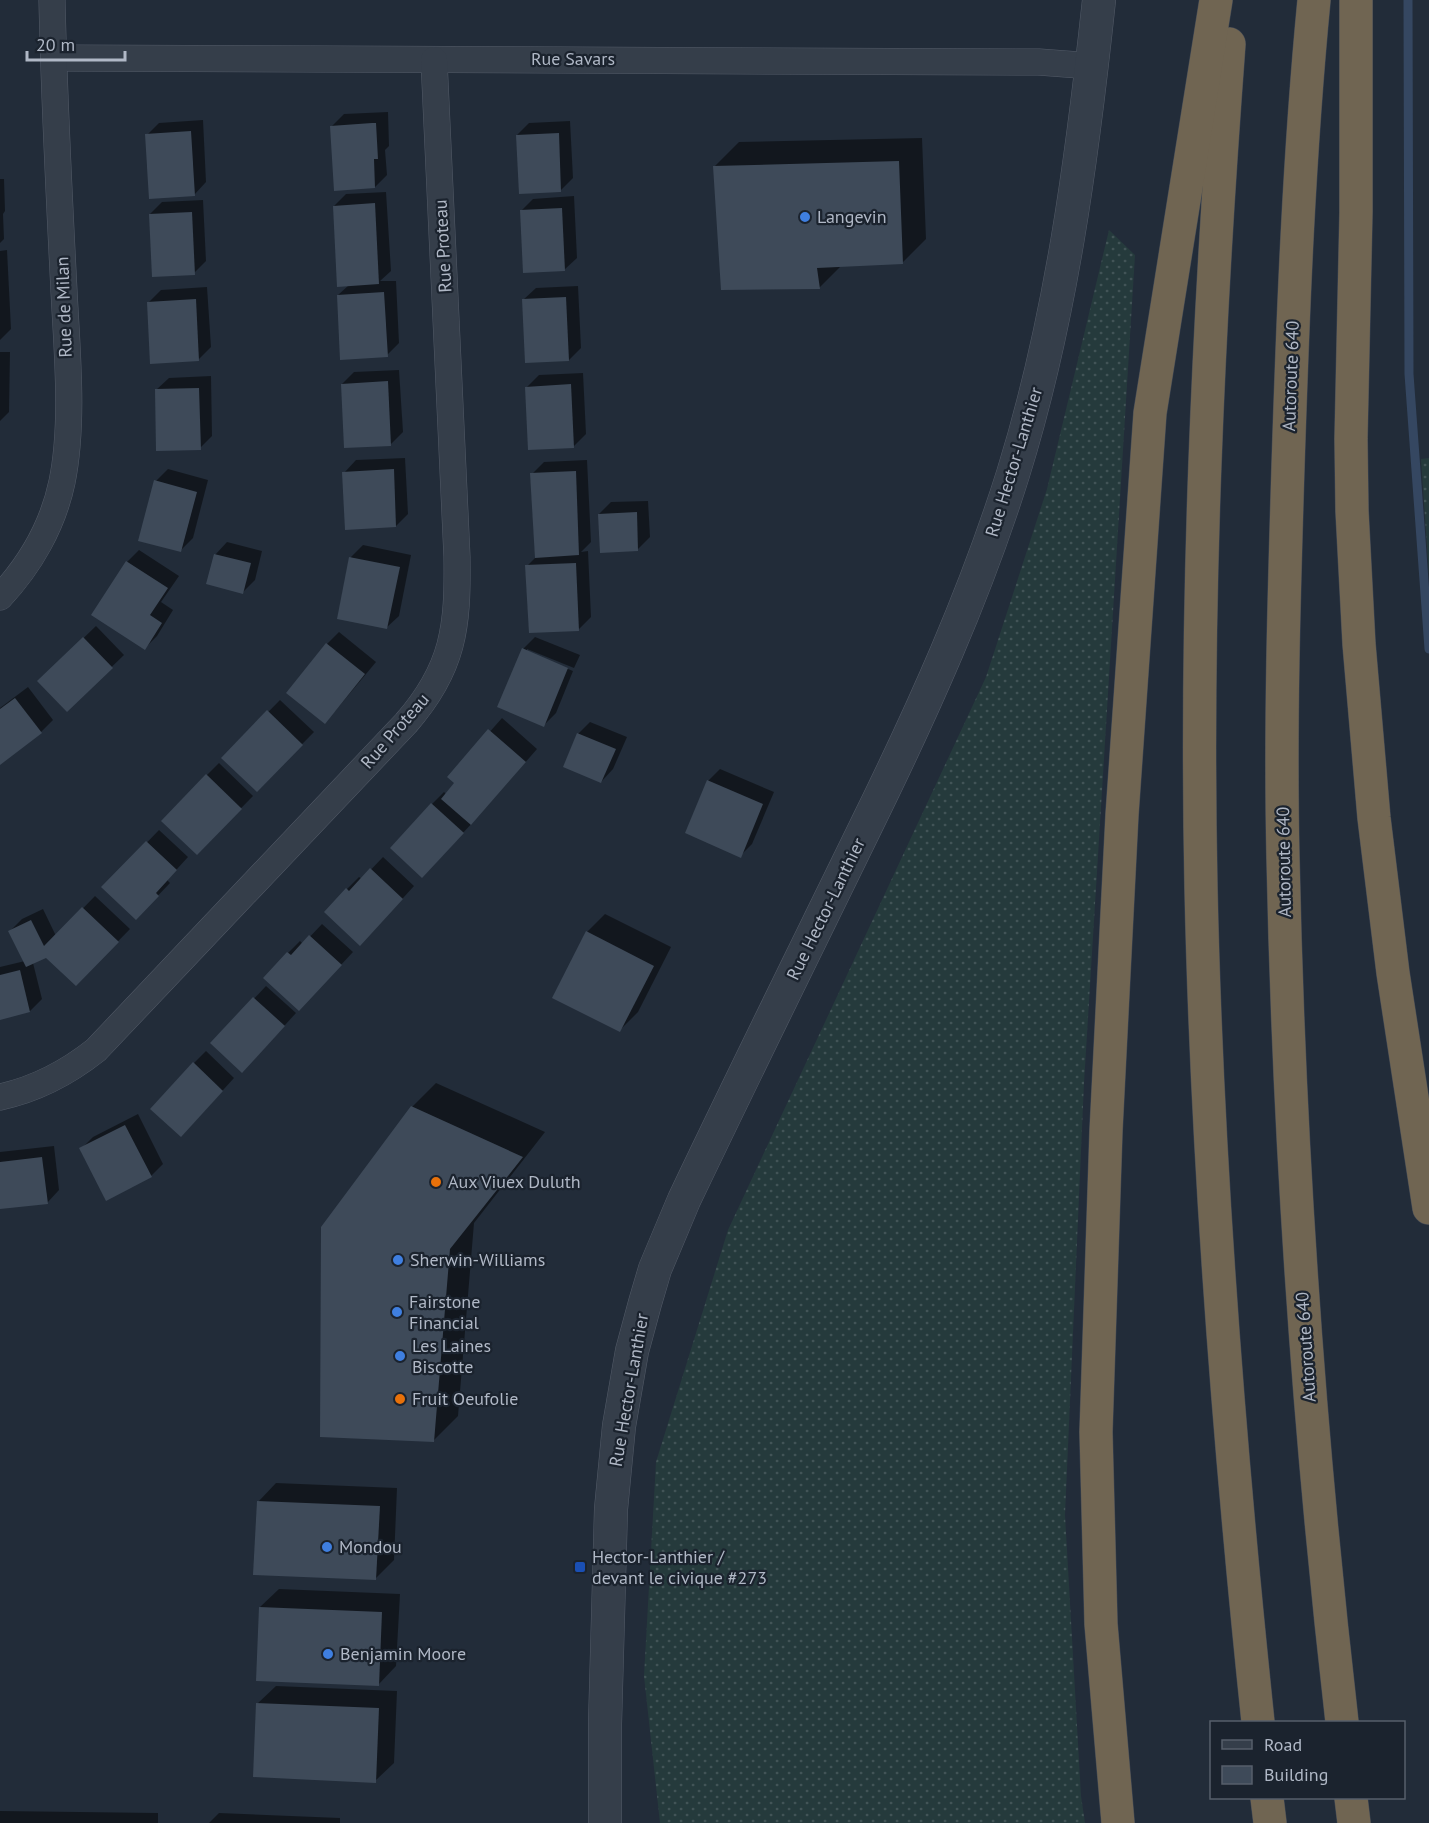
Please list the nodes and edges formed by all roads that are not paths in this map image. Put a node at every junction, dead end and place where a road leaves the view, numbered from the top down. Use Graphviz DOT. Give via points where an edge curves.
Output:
graph roads {
  1 [pos="52,0"];
  2 [pos="1099,0"];
  3 [pos="1216,0"];
  4 [pos="1232,0"];
  5 [pos="1314,0"];
  6 [pos="1356,0"];
  7 [pos="54,57"];
  8 [pos="434,60"];
  9 [pos="1092,66"];
  10 [pos="0,597"];
  11 [pos="0,1097"];
  12 [pos="1429,1208"];
  13 [pos="1258,1721"];
  14 [pos="1342,1721"];
  15 [pos="1267,1799"];
  16 [pos="1351,1799"];
  17 [pos="605,1823"];
  18 [pos="1118,1823"];
  19 [pos="1270,1823"];
  20 [pos="1354,1823"];
  1 -- 7 [label="street, Rue de Milan"];
  2 -- 9 [label="street, Rue Hector-Lanthier"];
  3 -- 18 [label="highway" via="1150,413 1122,815 1105,1142 1096,1432 1101,1624"];
  4 -- 13 [label="highway" via="1204,464 1201,889 1208,1105 1221,1311 1234,1490"];
  5 -- 14 [label="highway, Autoroute 640" via="1292,341 1284,598 1283,858 1301,1281 1313,1444"];
  6 -- 12 [label="highway" via="1352,511 1359,644 1369,776 1392,962"];
  7 -- 8 [label="street, Rue Savars"];
  7 -- 10 [label="street, Rue de Milan" via="68,406 65,458 58,497 47,527 32,555"];
  8 -- 9 [label="street, Rue Savars" via="1027,62"];
  8 -- 11 [label="street, Rue Proteau" via="458,604 446,659 430,693 406,723 96,1050 52,1080"];
  9 -- 17 [label="street, Rue Hector-Lanthier" via="1068,248 1036,396 1002,509 946,656 684,1200 645,1303 632,1351 613,1473"];
  15 -- 19 [label="highway"];
  16 -- 20 [label="highway"];
}
